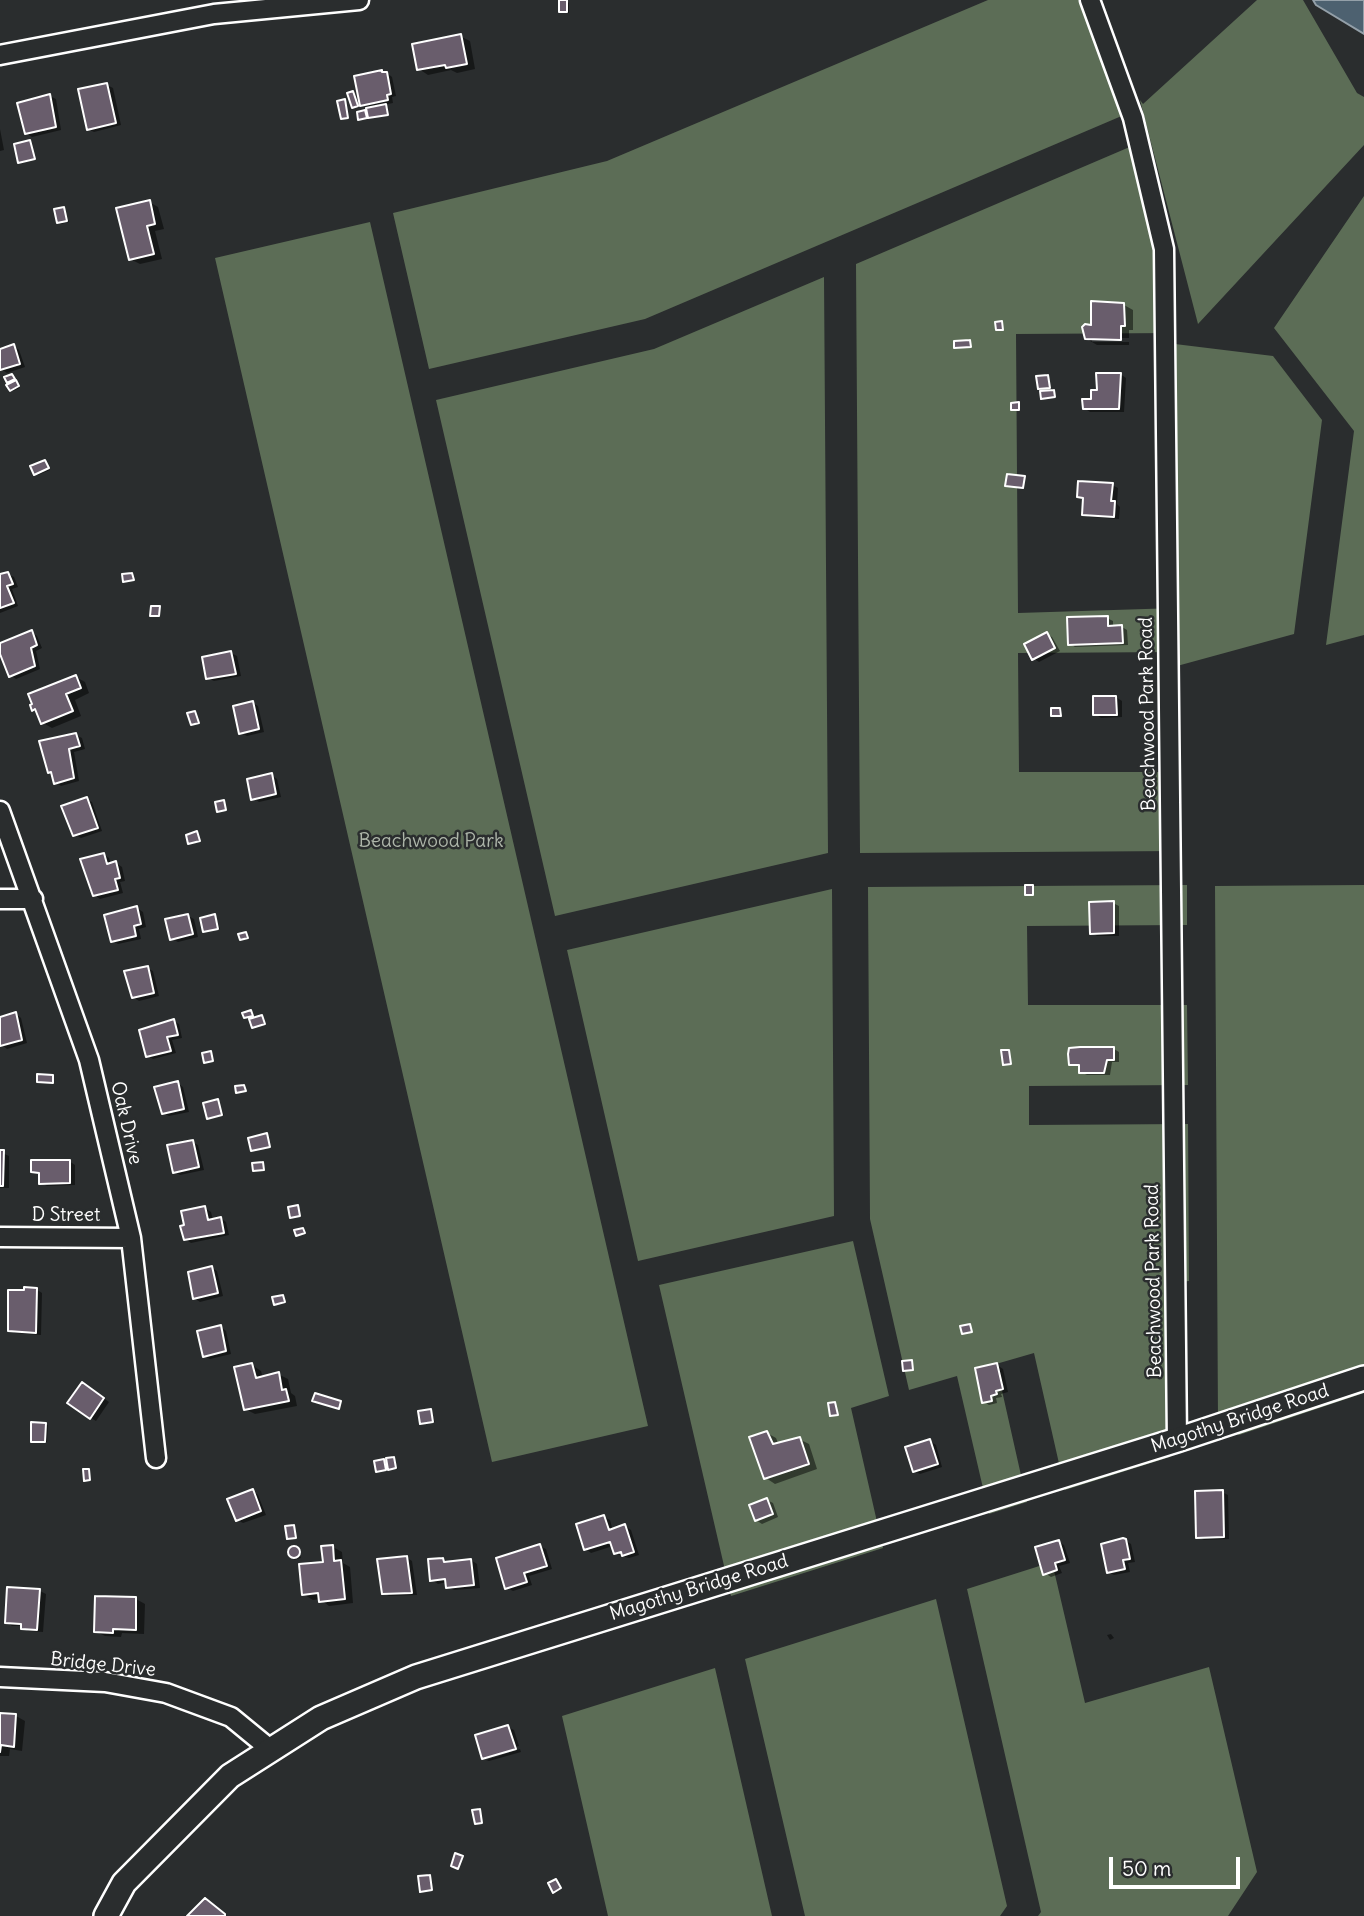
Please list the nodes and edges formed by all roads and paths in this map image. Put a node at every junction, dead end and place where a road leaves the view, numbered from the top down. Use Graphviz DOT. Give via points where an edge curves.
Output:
graph roads {
  1 [pos="359,0"];
  2 [pos="1090,0"];
  3 [pos="214,7"];
  4 [pos="0,55"];
  5 [pos="0,811"];
  6 [pos="0,899"];
  7 [pos="33,900"];
  8 [pos="0,1237"];
  9 [pos="131,1238"];
  10 [pos="1364,1378"];
  11 [pos="1177,1440"];
  12 [pos="156,1458"];
  13 [pos="0,1677"];
  14 [pos="270,1749"];
  15 [pos="106,1916"];
  1 -- 3 [label="street"];
  2 -- 11 [label="street, Beachwood Park Road" via="1133,118 1164,248"];
  3 -- 4 [label="street"];
  5 -- 7 [label="street, Oak Drive"];
  6 -- 7 [label="street"];
  7 -- 9 [label="street, Oak Drive" via="89,1059"];
  8 -- 9 [label="street, D Street"];
  9 -- 12 [label="street, Oak Drive"];
  10 -- 11 [label="main road, Magothy Bridge Road"];
  11 -- 14 [label="main road, Magothy Bridge Road" via="416,1677 321,1718"];
  13 -- 14 [label="street, Bridge Drive" via="105,1682 166,1693 232,1717"];
  14 -- 15 [label="main road, Magothy Bridge Road" via="230,1776 184,1820 124,1883"];
}
